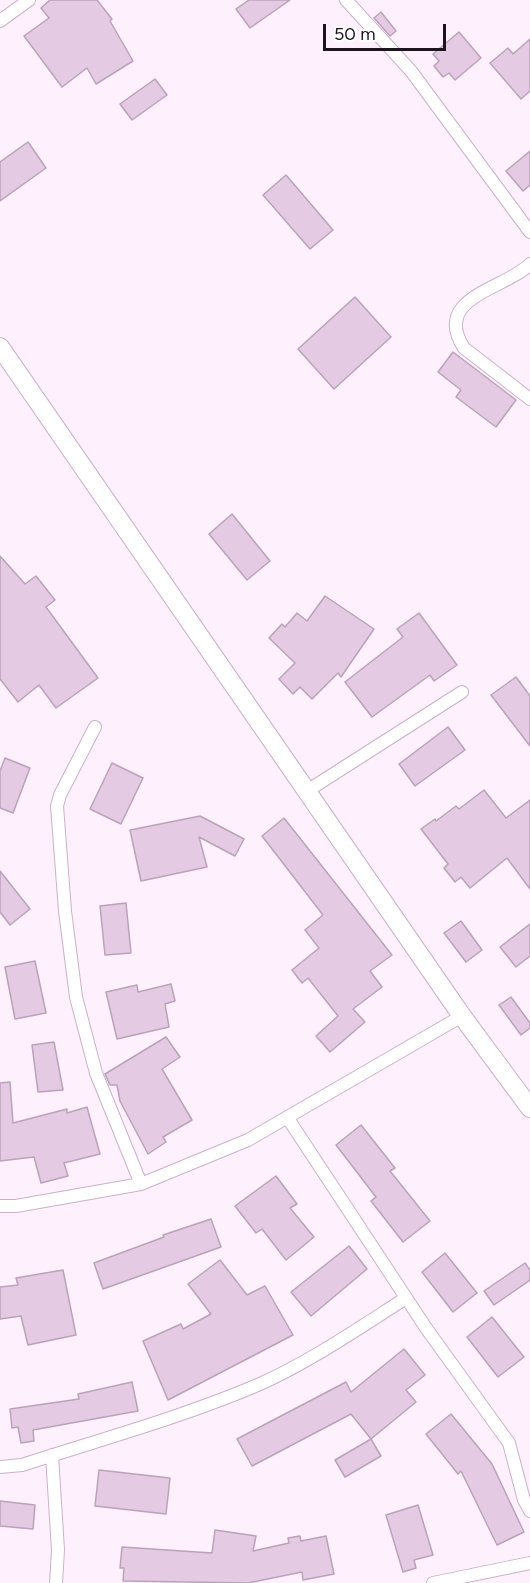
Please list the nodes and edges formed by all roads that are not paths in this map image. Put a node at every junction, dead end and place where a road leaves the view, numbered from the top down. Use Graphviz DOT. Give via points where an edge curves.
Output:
graph roads {
  1 [pos="29,0"];
  2 [pos="346,0"];
  3 [pos="0,21"];
  4 [pos="530,232"];
  5 [pos="530,264"];
  6 [pos="0,347"];
  7 [pos="530,399"];
  8 [pos="462,692"];
  9 [pos="95,727"];
  10 [pos="307,791"];
  11 [pos="462,1016"];
  12 [pos="530,1108"];
  13 [pos="286,1117"];
  14 [pos="141,1184"];
  15 [pos="0,1206"];
  16 [pos="406,1298"];
  17 [pos="52,1455"];
  18 [pos="0,1467"];
  19 [pos="530,1511"];
  20 [pos="530,1563"];
  21 [pos="56,1583"];
  22 [pos="433,1583"];
  1 -- 3 [label="street"];
  2 -- 4 [label="street" via="411,72"];
  5 -- 7 [label="street" via="467,301 456,322 457,337 464,348"];
  6 -- 10 [label="main road"];
  8 -- 10 [label="street"];
  9 -- 14 [label="street" via="57,806 65,911 76,997 96,1073"];
  10 -- 11 [label="main road"];
  11 -- 12 [label="main road"];
  11 -- 13 [label="street"];
  13 -- 14 [label="street" via="248,1140"];
  13 -- 16 [label="street"];
  14 -- 15 [label="street"];
  16 -- 17 [label="street" via="262,1383 184,1414"];
  16 -- 19 [label="street" via="509,1443"];
  17 -- 18 [label="street"];
  17 -- 21 [label="street" via="58,1550"];
  20 -- 22 [label="street"];
}
